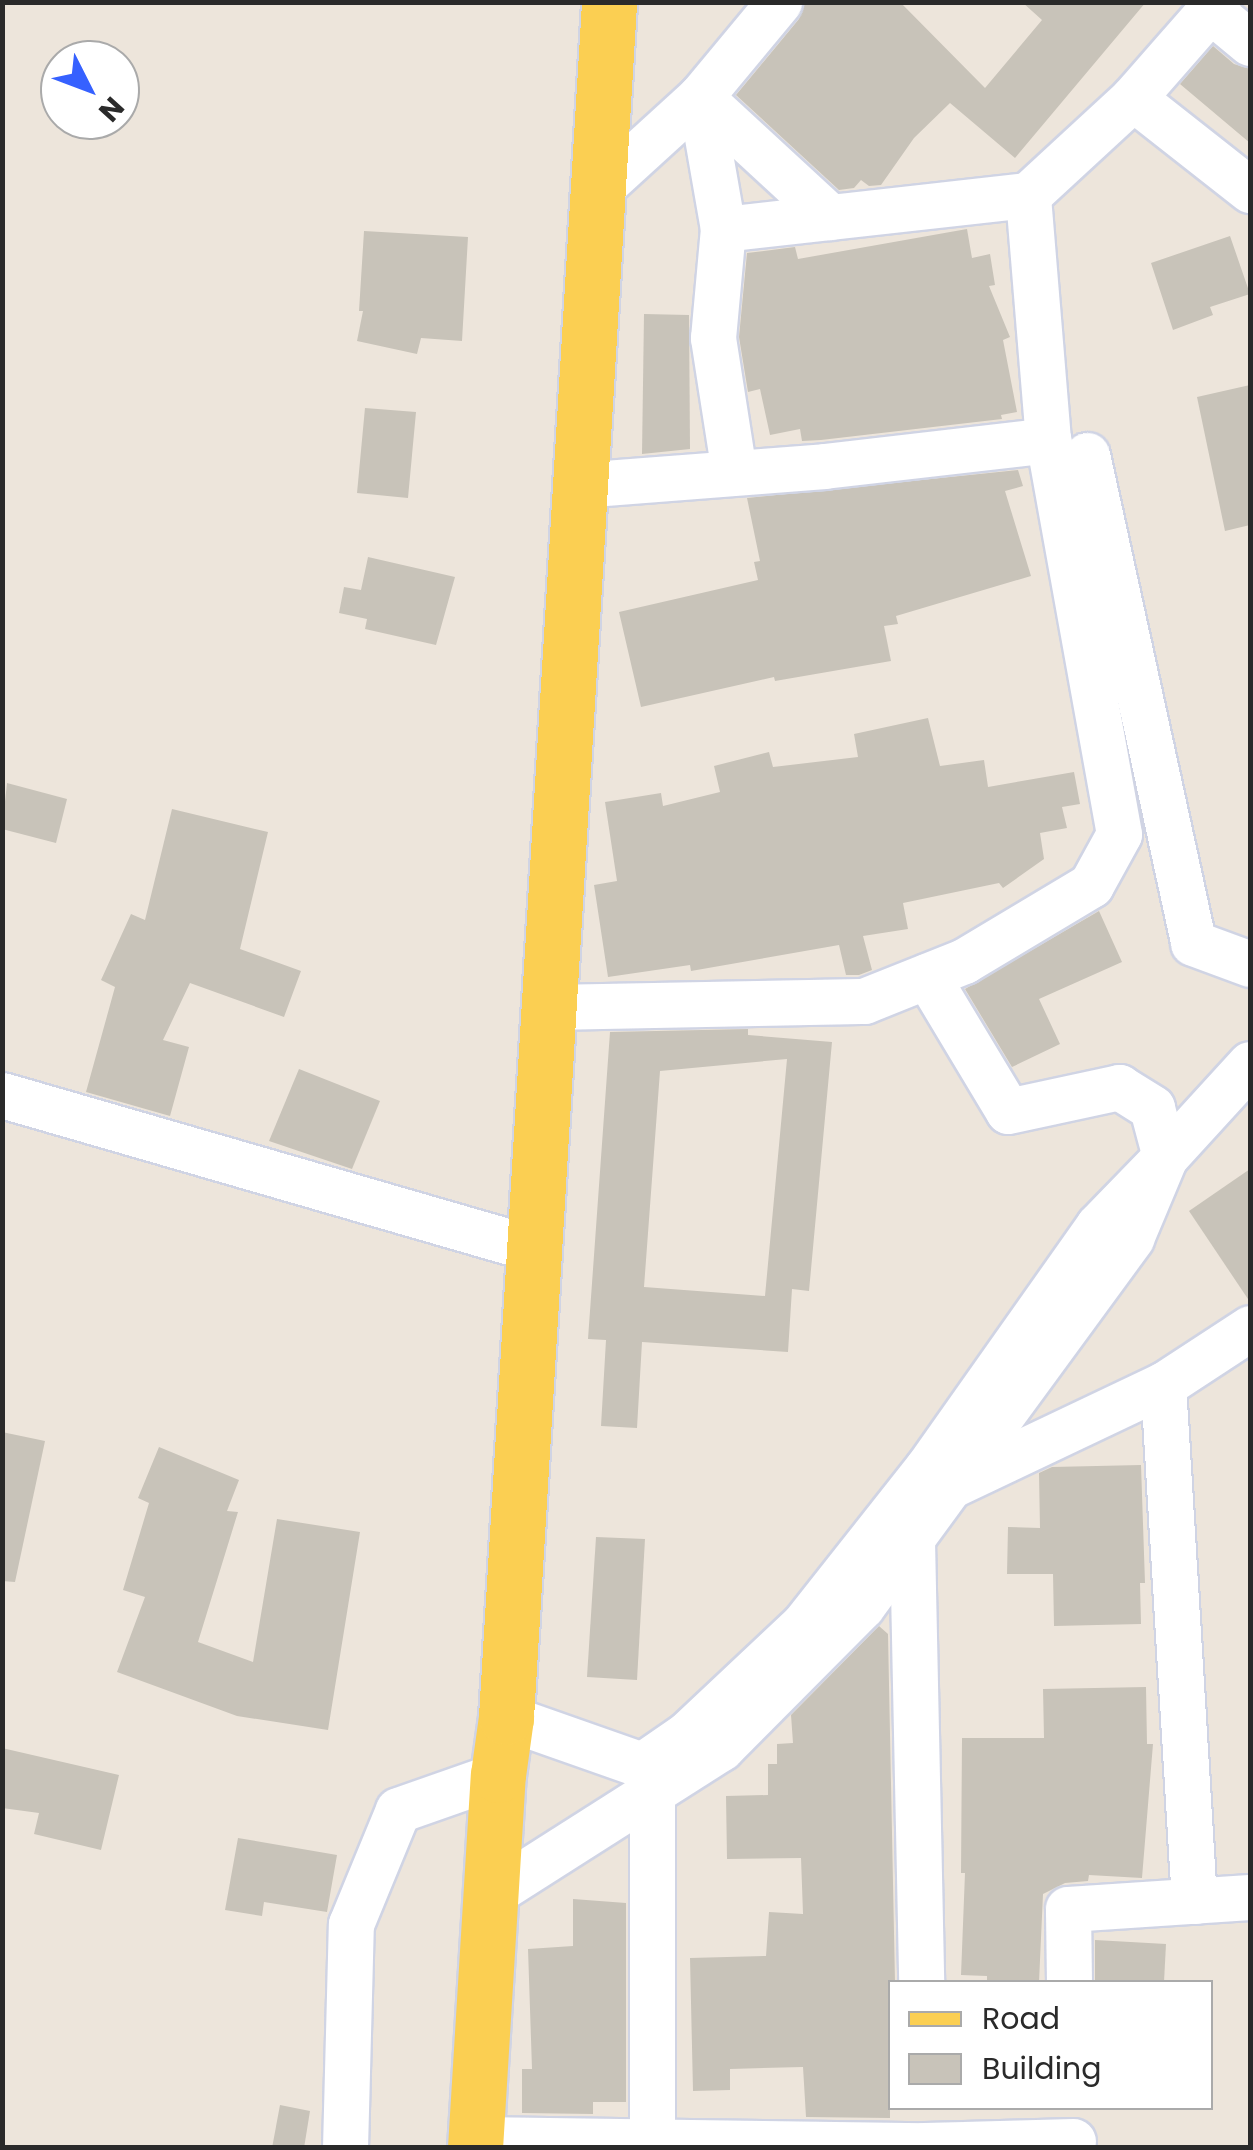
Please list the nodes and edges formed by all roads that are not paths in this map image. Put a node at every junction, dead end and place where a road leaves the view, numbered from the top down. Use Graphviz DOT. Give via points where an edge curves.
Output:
graph roads {
  1 [pos="609,2"];
  2 [pos="779,2"];
  3 [pos="1214,6"];
  4 [pos="1250,43"];
  5 [pos="700,97"];
  6 [pos="1134,98"];
  7 [pos="598,190"];
  8 [pos="1250,190"];
  9 [pos="1028,195"];
  10 [pos="830,217"];
  11 [pos="723,230"];
  12 [pos="1068,447"];
  13 [pos="734,472"];
  14 [pos="580,485"];
  15 [pos="1250,964"];
  16 [pos="927,976"];
  17 [pos="547,1007"];
  18 [pos="1250,1064"];
  19 [pos="2,1095"];
  20 [pos="1165,1157"];
  21 [pos="534,1248"];
  22 [pos="1250,1328"];
  23 [pos="1162,1385"];
  24 [pos="947,1486"];
  25 [pos="912,1541"];
  26 [pos="506,1717"];
  27 [pos="498,1775"];
  28 [pos="647,1779"];
  29 [pos="490,1895"];
  30 [pos="1250,1897"];
  31 [pos="1194,1901"];
  32 [pos="920,1980"];
  33 [pos="1070,1980"];
  34 [pos="1073,2132"];
  35 [pos="924,2133"];
  36 [pos="476,2143"];
  37 [pos="652,2145"];
  38 [pos="345,2148"];
  1 -- 7 [label="main road"];
  2 -- 5 [label="street"];
  3 -- 4 [label="street"];
  3 -- 6 [label="street"];
  5 -- 7 [label="street"];
  5 -- 10 [label="street"];
  5 -- 11 [label="street"];
  6 -- 8 [label="street"];
  6 -- 9 [label="street"];
  7 -- 14 [label="main road"];
  9 -- 10 [label="street"];
  9 -- 12 [label="street"];
  10 -- 11 [label="street"];
  11 -- 13 [label="street" via="713,338"];
  12 -- 13 [label="street"];
  12 -- 15 [label="street" via="1193,943"];
  12 -- 16 [label="street" via="1119,834 1091,885"];
  13 -- 14 [label="street"];
  14 -- 17 [label="main road"];
  16 -- 17 [label="street" via="864,1001"];
  16 -- 20 [label="street" via="1008,1111 1119,1087 1152,1108"];
  17 -- 21 [label="main road"];
  18 -- 20 [label="street"];
  19 -- 21 [label="street"];
  20 -- 24 [label="street" via="1131,1238"];
  20 -- 28 [label="street" via="1098,1226 927,1468 803,1625"];
  21 -- 26 [label="main road"];
  22 -- 23 [label="street"];
  23 -- 24 [label="street"];
  23 -- 31 [label="street"];
  24 -- 25 [label="street"];
  25 -- 28 [label="street" via="862,1606 721,1748"];
  25 -- 32 [label="street"];
  26 -- 27 [label="main road"];
  26 -- 28 [label="street"];
  27 -- 29 [label="main road"];
  27 -- 38 [label="street" via="398,1810 351,1924"];
  28 -- 29 [label="street"];
  28 -- 37 [label="street"];
  29 -- 36 [label="main road"];
  30 -- 31 [label="street"];
  31 -- 33 [label="street" via="1068,1909"];
  34 -- 35 [label="street"];
  35 -- 37 [label="street"];
  36 -- 37 [label="street"];
}
